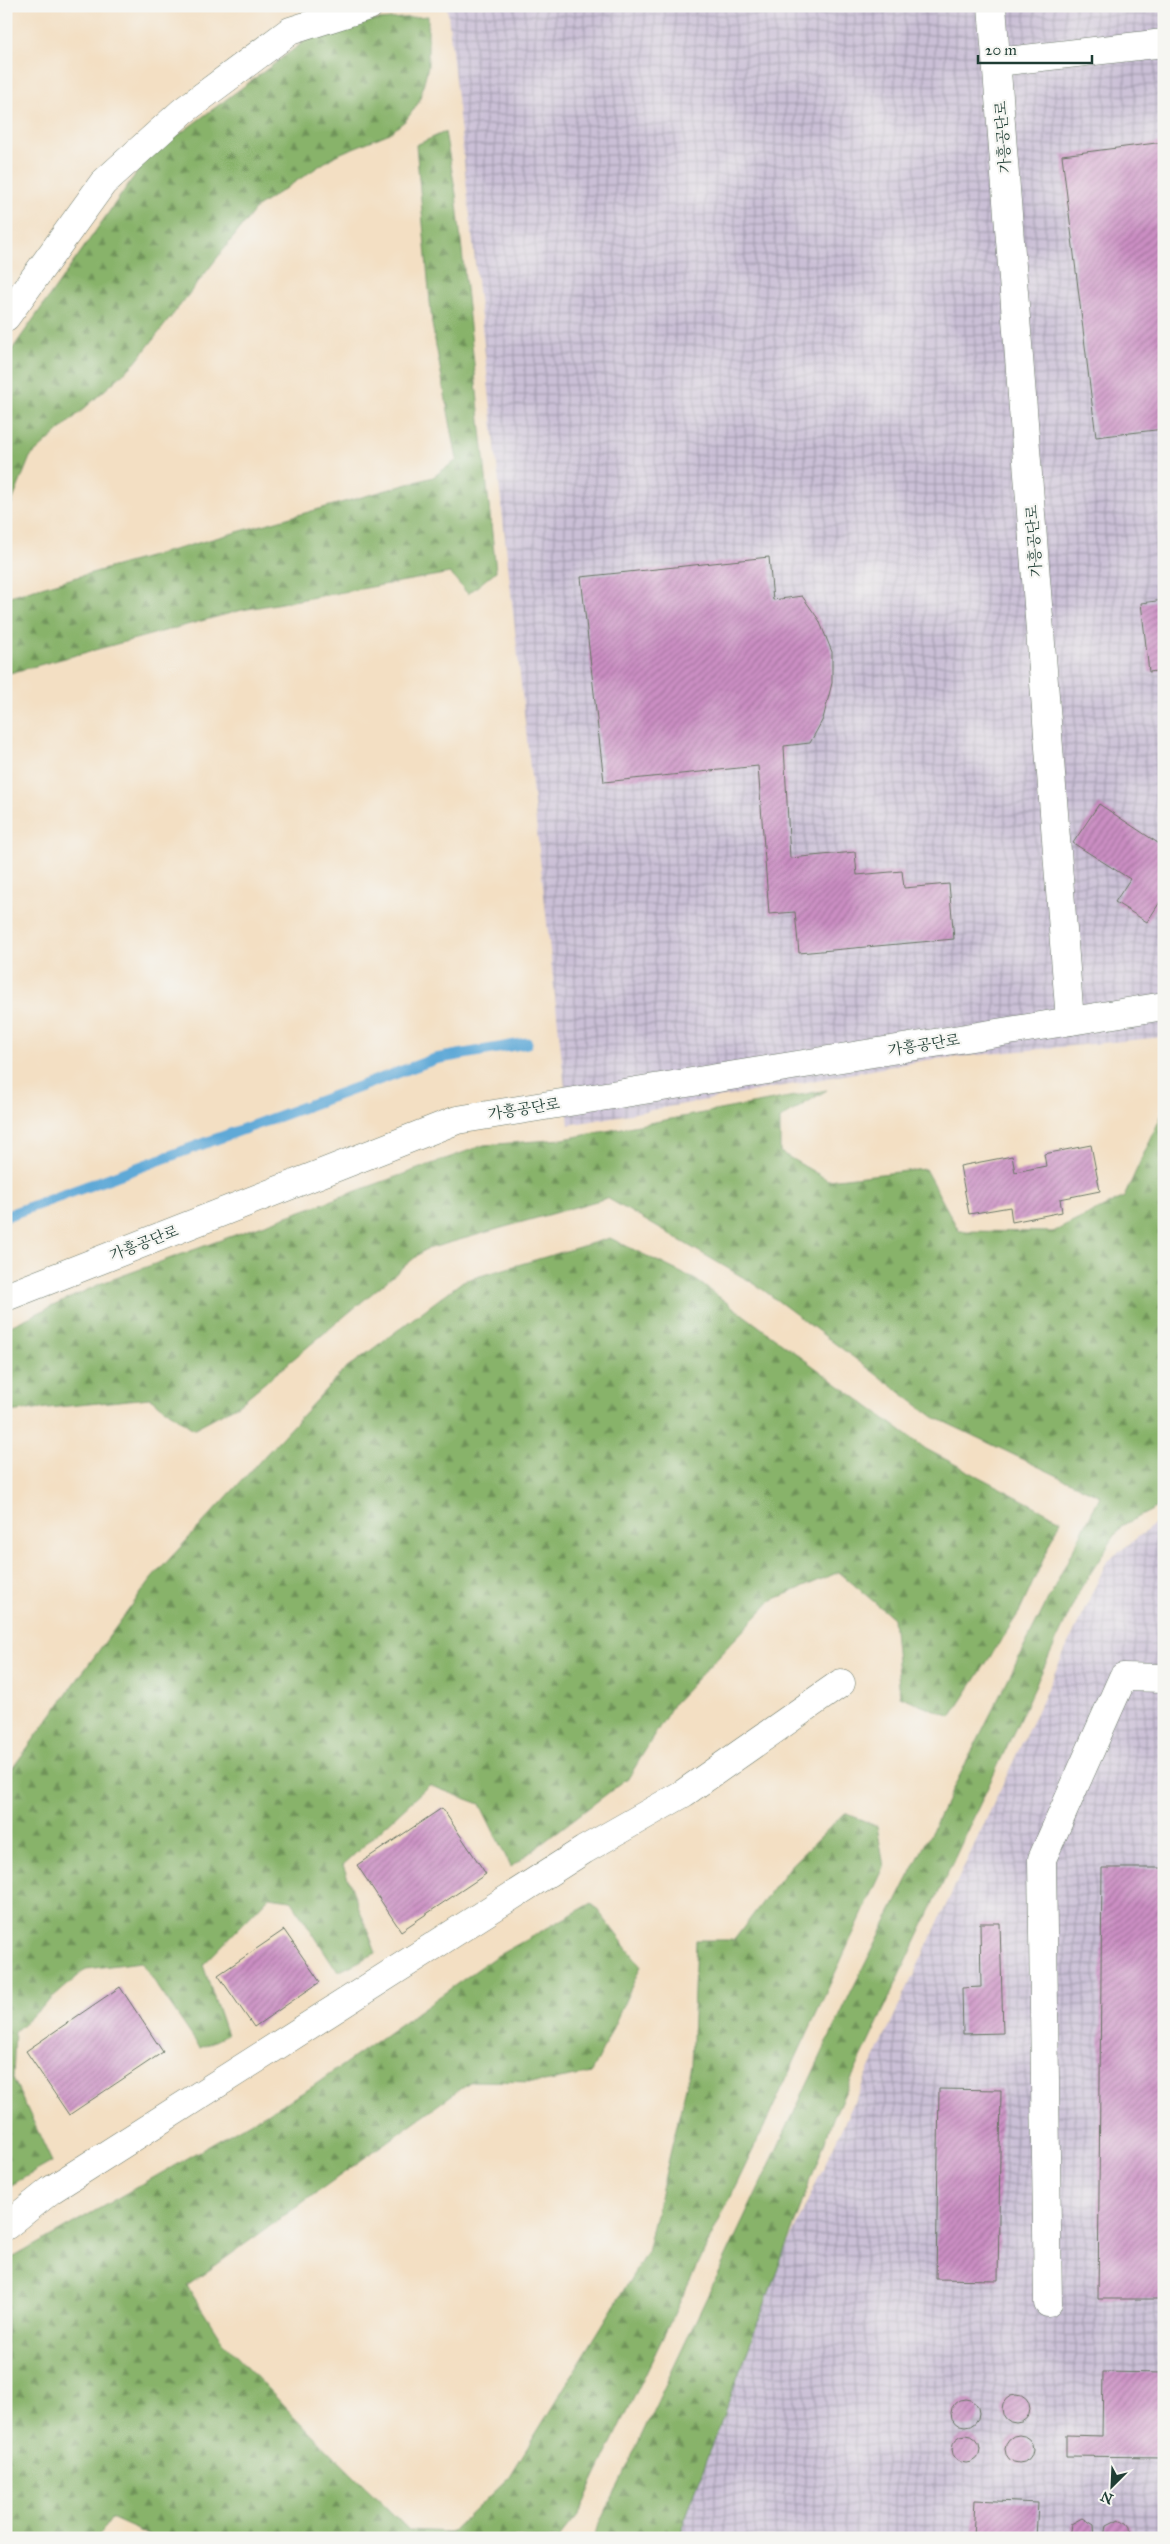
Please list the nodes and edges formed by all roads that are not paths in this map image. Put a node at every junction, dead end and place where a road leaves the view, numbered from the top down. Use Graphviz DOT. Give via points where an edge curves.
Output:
graph roads {
  1 [pos="369,6"];
  2 [pos="992,6"];
  3 [pos="1164,43"];
  4 [pos="998,62"];
  5 [pos="6,317"];
  6 [pos="1164,1006"];
  7 [pos="1070,1021"];
  8 [pos="6,1297"];
  9 [pos="1164,1678"];
  10 [pos="841,1683"];
  11 [pos="6,2226"];
  12 [pos="1048,2303"];
  1 -- 5 [label="street" via="290,31 183,111 103,183"];
  2 -- 4 [label="street, 가흥공단로"];
  3 -- 4 [label="street"];
  4 -- 7 [label="street, 가흥공단로"];
  6 -- 7 [label="street, 가흥공단로"];
  7 -- 8 [label="street, 가흥공단로" via="457,1120"];
  9 -- 12 [label="street" via="1123,1677 1042,1859"];
  10 -- 11 [label="street" via="684,1793 576,1855 51,2190"];
}
